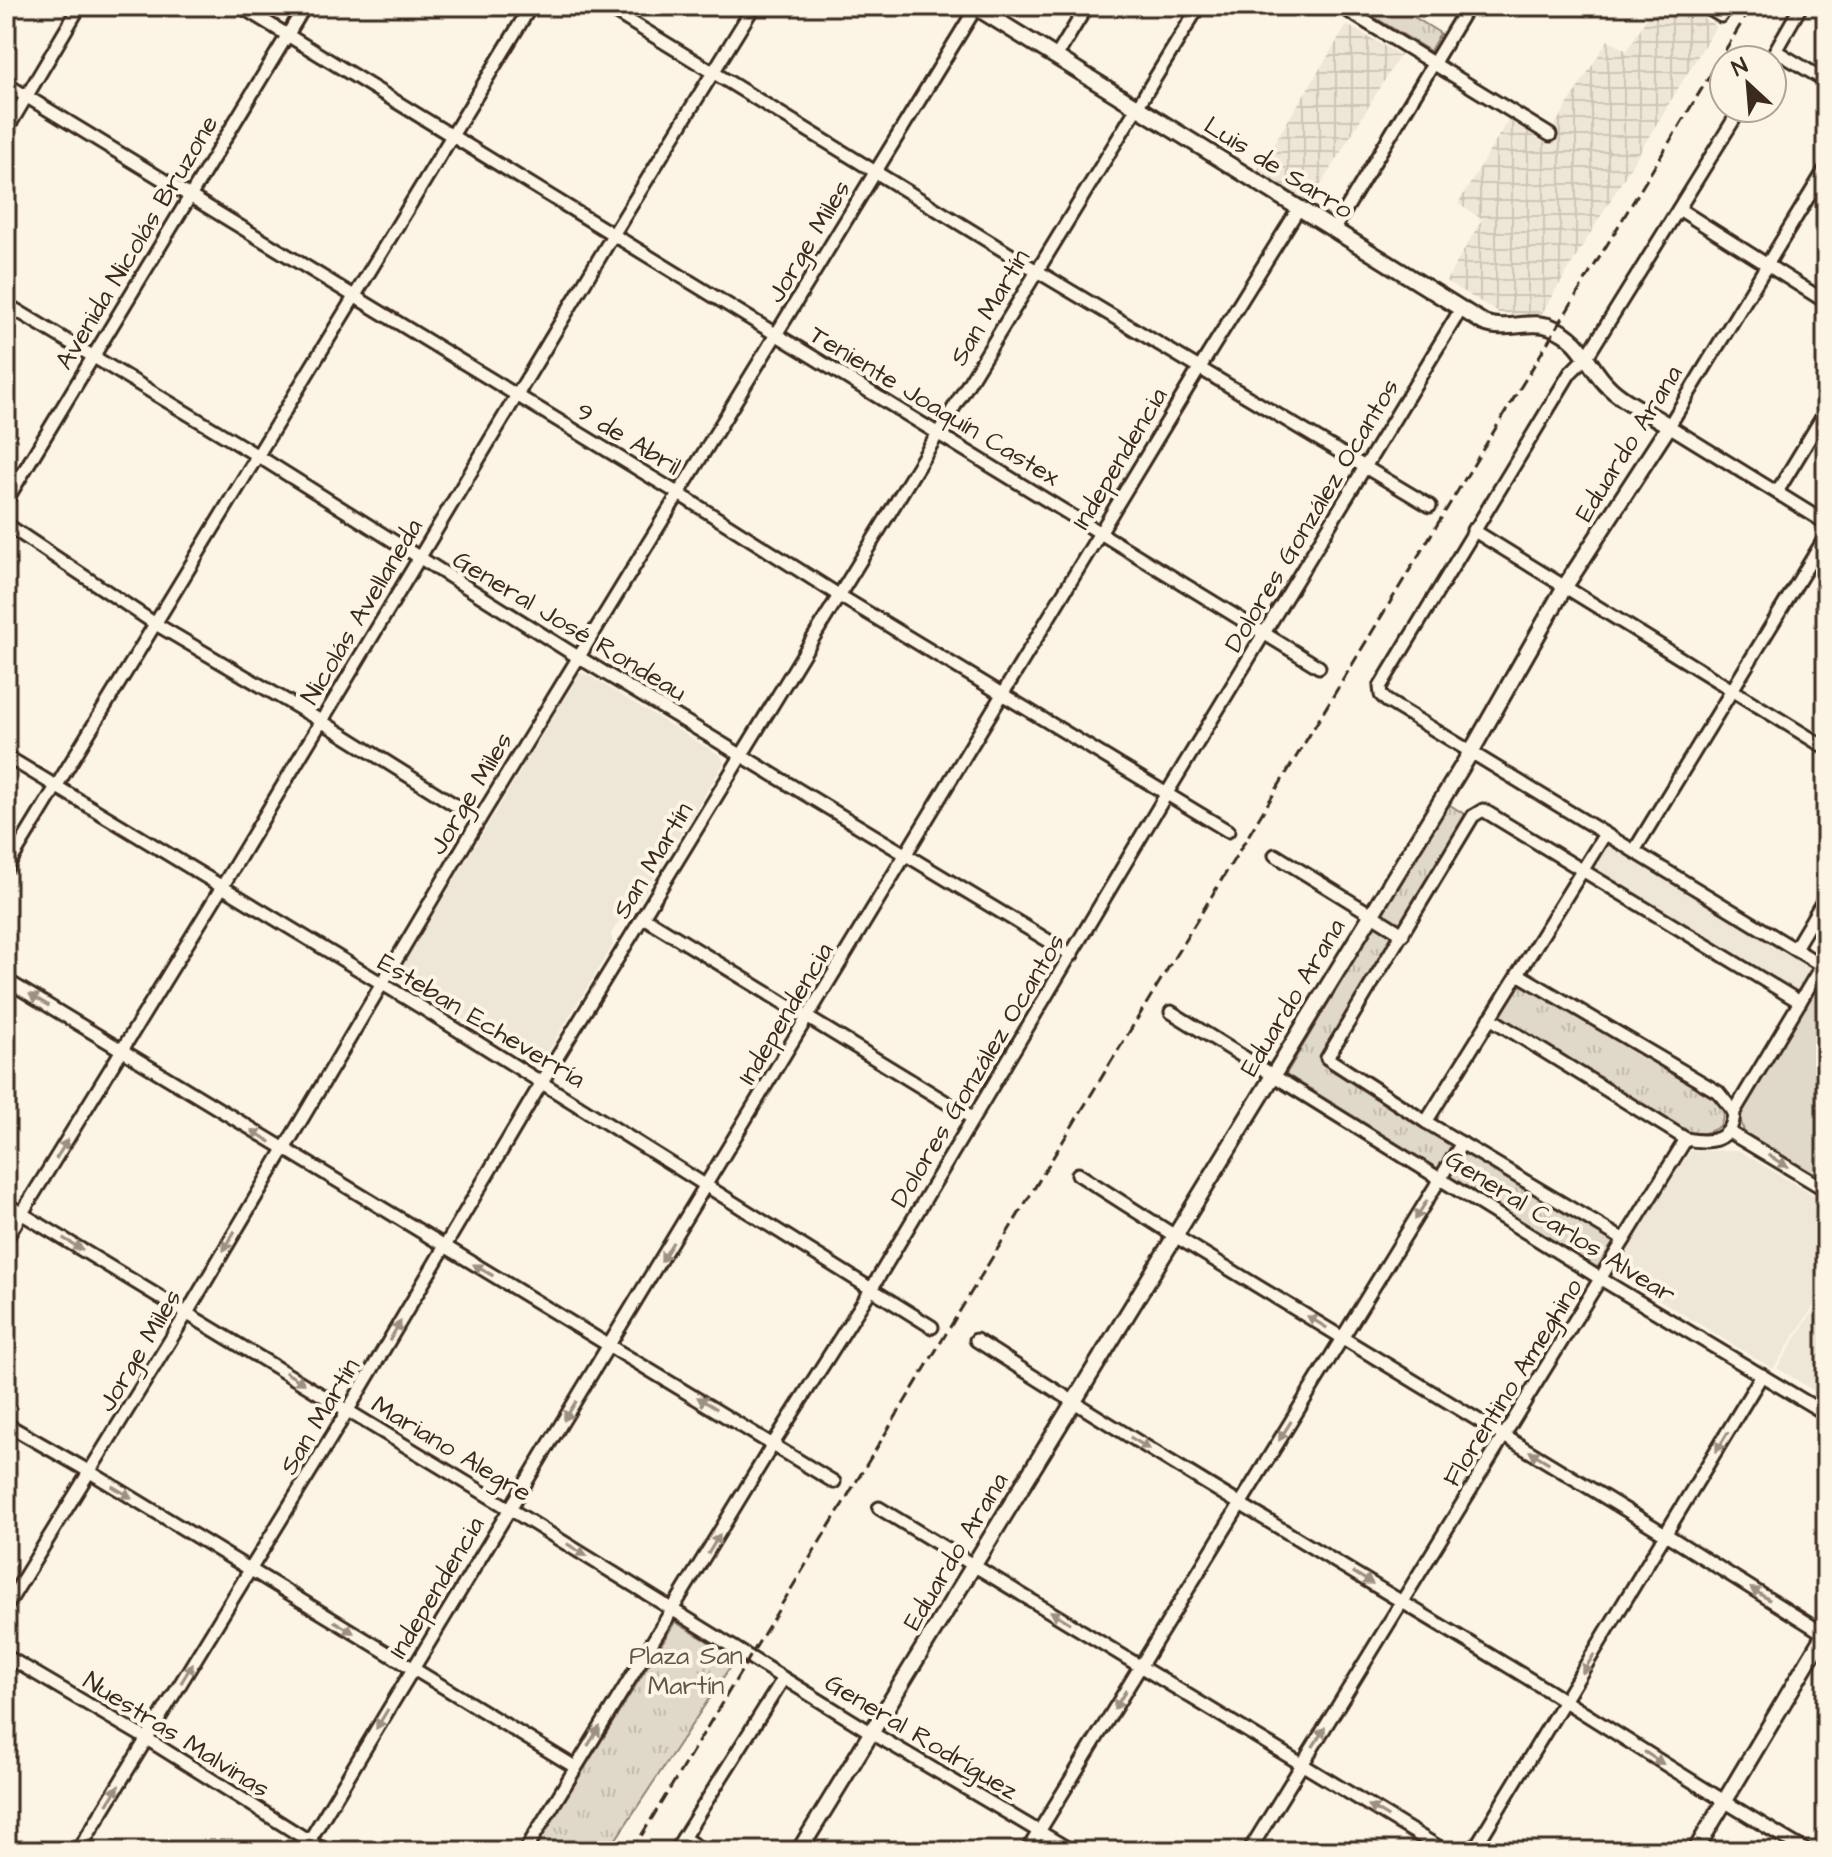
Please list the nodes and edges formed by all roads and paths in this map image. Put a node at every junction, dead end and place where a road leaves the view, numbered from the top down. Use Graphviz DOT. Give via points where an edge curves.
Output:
graph roads {
  1 [pos="80,6"];
  2 [pos="240,6"];
  3 [pos="305,6"];
  4 [pos="531,6"];
  5 [pos="605,6"];
  6 [pos="754,6"];
  7 [pos="975,6"];
  8 [pos="1087,6"];
  9 [pos="1199,6"];
  10 [pos="1340,6"];
  11 [pos="1468,6"];
  12 [pos="1704,6"];
  13 [pos="1801,6"];
  14 [pos="1721,16"];
  15 [pos="288,35"];
  16 [pos="1780,44"];
  17 [pos="1056,57"];
  18 [pos="1433,62"];
  19 [pos="1788,63"];
  20 [pos="713,73"];
  21 [pos="1826,81"];
  22 [pos="6,84"];
  23 [pos="27,96"];
  24 [pos="1137,107"];
  25 [pos="1731,124"];
  26 [pos="6,131"];
  27 [pos="1550,135"];
  28 [pos="453,137"];
  29 [pos="1826,168"];
  30 [pos="876,171"];
  31 [pos="190,195"];
  32 [pos="1299,208"];
  33 [pos="1679,209"];
  34 [pos="1334,229"];
  35 [pos="613,235"];
  36 [pos="1767,265"];
  37 [pos="1037,271"];
  38 [pos="356,296"];
  39 [pos="1826,302"];
  40 [pos="6,304"];
  41 [pos="1461,309"];
  42 [pos="777,334"];
  43 [pos="1588,355"];
  44 [pos="92,356"];
  45 [pos="1199,369"];
  46 [pos="518,396"];
  47 [pos="1826,411"];
  48 [pos="1669,426"];
  49 [pos="939,432"];
  50 [pos="258,456"];
  51 [pos="1365,469"];
  52 [pos="1777,492"];
  53 [pos="679,494"];
  54 [pos="6,501"];
  55 [pos="1430,506"];
  56 [pos="1826,523"];
  57 [pos="6,524"];
  58 [pos="1473,530"];
  59 [pos="1101,531"];
  60 [pos="1826,536"];
  61 [pos="418,559"];
  62 [pos="1564,588"];
  63 [pos="840,596"];
  64 [pos="154,623"];
  65 [pos="1266,634"];
  66 [pos="578,657"];
  67 [pos="1319,667"];
  68 [pos="1730,690"];
  69 [pos="1003,693"];
  70 [pos="321,721"];
  71 [pos="1826,748"];
  72 [pos="1471,752"];
  73 [pos="6,756"];
  74 [pos="742,756"];
  75 [pos="57,786"];
  76 [pos="1167,793"];
  77 [pos="479,820"];
  78 [pos="1228,831"];
  79 [pos="1605,834"];
  80 [pos="1634,851"];
  81 [pos="904,855"];
  82 [pos="1275,855"];
  83 [pos="6,869"];
  84 [pos="1583,869"];
  85 [pos="222,887"];
  86 [pos="1826,896"];
  87 [pos="1370,915"];
  88 [pos="643,917"];
  89 [pos="1403,934"];
  90 [pos="1795,948"];
  91 [pos="1072,955"];
  92 [pos="1824,966"];
  93 [pos="1518,974"];
  94 [pos="6,980"];
  95 [pos="380,984"];
  96 [pos="1800,1002"];
  97 [pos="1171,1012"];
  98 [pos="807,1018"];
  99 [pos="1490,1018"];
  100 [pos="122,1050"];
  101 [pos="1273,1074"];
  102 [pos="542,1082"];
  103 [pos="1734,1112"];
  104 [pos="972,1118"];
  105 [pos="1426,1122"];
  106 [pos="1729,1132"];
  107 [pos="1686,1139"];
  108 [pos="1462,1143"];
  109 [pos="282,1150"];
  110 [pos="1078,1174"];
  111 [pos="1441,1178"];
  112 [pos="708,1185"];
  113 [pos="1826,1190"];
  114 [pos="6,1204"];
  115 [pos="22,1213"];
  116 [pos="1175,1236"];
  117 [pos="6,1239"];
  118 [pos="1624,1240"];
  119 [pos="444,1247"];
  120 [pos="1601,1279"];
  121 [pos="872,1288"];
  122 [pos="187,1313"];
  123 [pos="932,1327"];
  124 [pos="1342,1338"];
  125 [pos="976,1340"];
  126 [pos="611,1345"];
  127 [pos="1762,1375"];
  128 [pos="1074,1402"];
  129 [pos="348,1410"];
  130 [pos="1826,1414"];
  131 [pos="6,1424"];
  132 [pos="1504,1436"];
  133 [pos="773,1444"];
  134 [pos="90,1472"];
  135 [pos="834,1482"];
  136 [pos="1240,1504"];
  137 [pos="879,1508"];
  138 [pos="510,1509"];
  139 [pos="1667,1535"];
  140 [pos="974,1565"];
  141 [pos="250,1570"];
  142 [pos="1402,1602"];
  143 [pos="6,1607"];
  144 [pos="674,1611"];
  145 [pos="1825,1634"];
  146 [pos="6,1656"];
  147 [pos="749,1658"];
  148 [pos="1141,1666"];
  149 [pos="413,1668"];
  150 [pos="783,1679"];
  151 [pos="1565,1701"];
  152 [pos="872,1733"];
  153 [pos="147,1739"];
  154 [pos="1302,1764"];
  155 [pos="575,1767"];
  156 [pos="1724,1803"];
  157 [pos="1040,1831"];
  158 [pos="683,1838"];
  159 [pos="306,1846"];
  160 [pos="78,1851"];
  161 [pos="325,1851"];
  162 [pos="525,1851"];
  163 [pos="675,1851"];
  164 [pos="705,1851"];
  165 [pos="799,1851"];
  166 [pos="1027,1851"];
  167 [pos="1072,1851"];
  168 [pos="1249,1851"];
  169 [pos="1445,1851"];
  170 [pos="1473,1851"];
  171 [pos="1695,1851"];
  172 [pos="1807,1851"];
  1 -- 23 [label="street"];
  2 -- 15 [label="street, Teniente Joaquín Castex"];
  3 -- 15 [label="street, Avenida Nicolás Bruzone"];
  4 -- 28 [label="street"];
  5 -- 20 [label="street"];
  6 -- 20 [label="street, Nicolás Avellaneda"];
  7 -- 17 [label="main road, Luis de Sarro"];
  7 -- 30 [label="street, Jorge Miles"];
  8 -- 17 [label="street"];
  9 -- 24 [label="street, San Martín"];
  10 -- 18 [label="street"];
  11 -- 18 [label="street"];
  12 -- 14 [label="street"];
  13 -- 16 [label="street"];
  15 -- 28 [label="street, Teniente Joaquín Castex"];
  15 -- 31 [label="street, Avenida Nicolás Bruzone"];
  17 -- 24 [label="main road, Luis de Sarro"];
  18 -- 27 [label="street"];
  18 -- 34 [label="street"];
  19 -- 21 [label="street"];
  20 -- 30 [label="street"];
  20 -- 35 [label="street, Nicolás Avellaneda"];
  22 -- 23 [label="street, 9 de Abril"];
  23 -- 26 [label="street"];
  23 -- 31 [label="street, 9 de Abril"];
  24 -- 32 [label="main road, Luis de Sarro"];
  24 -- 37 [label="street, San Martín"];
  25 -- 33 [label="street"];
  28 -- 35 [label="street, Teniente Joaquín Castex"];
  28 -- 38 [label="street"];
  29 -- 36 [label="street, Eduardo Arana"];
  30 -- 37 [label="street"];
  30 -- 42 [label="street, Jorge Miles"];
  31 -- 38 [label="street, 9 de Abril"];
  31 -- 44 [label="street, Avenida Nicolás Bruzone"];
  32 -- 34 [label="main road, Luis de Sarro"];
  32 -- 45 [label="street, Independencia"];
  33 -- 36 [label="street"];
  33 -- 43 [label="street"];
  34 -- 41 [label="main road, Luis de Sarro"];
  35 -- 42 [label="street, Teniente Joaquín Castex"];
  35 -- 46 [label="street, Nicolás Avellaneda"];
  36 -- 39 [label="street"];
  36 -- 48 [label="street, Eduardo Arana"];
  37 -- 45 [label="street"];
  37 -- 49 [label="street, San Martín"];
  38 -- 46 [label="street, 9 de Abril"];
  38 -- 50 [label="street"];
  40 -- 44 [label="street, General José Rondeau"];
  41 -- 43 [label="main road, Luis de Sarro" via="1492,326 1549,326"];
  41 -- 51 [label="street, Dolores González Ocantos"];
  42 -- 49 [label="street, Teniente Joaquín Castex"];
  42 -- 53 [label="street, Jorge Miles"];
  43 -- 48 [label="main road" via="1610,388"];
  43 -- 58 [label="street" via="1570,373"];
  44 -- 50 [label="street, General José Rondeau"];
  44 -- 54 [label="street, Avenida Nicolás Bruzone"];
  45 -- 51 [label="street"];
  45 -- 59 [label="street, Independencia"];
  46 -- 53 [label="street, 9 de Abril"];
  46 -- 61 [label="street, Nicolás Avellaneda"];
  47 -- 52 [label="street"];
  48 -- 52 [label="street"];
  48 -- 62 [label="main road, Eduardo Arana"];
  49 -- 59 [label="street, Teniente Joaquín Castex"];
  49 -- 63 [label="street, San Martín"];
  50 -- 61 [label="street, General José Rondeau"];
  50 -- 64 [label="street"];
  51 -- 55 [label="street"];
  51 -- 65 [label="street, Dolores González Ocantos"];
  52 -- 56 [label="street"];
  53 -- 63 [label="street, 9 de Abril"];
  53 -- 66 [label="street, Jorge Miles"];
  57 -- 64 [label="street"];
  58 -- 62 [label="street"];
  58 -- 72 [label="street" via="1383,680 1381,695"];
  59 -- 65 [label="street, Teniente Joaquín Castex"];
  59 -- 69 [label="street, Independencia"];
  60 -- 68 [label="street"];
  61 -- 66 [label="street, General José Rondeau"];
  61 -- 70 [label="street, Nicolás Avellaneda"];
  62 -- 68 [label="street"];
  62 -- 72 [label="main road, Eduardo Arana"];
  63 -- 69 [label="street, 9 de Abril"];
  63 -- 74 [label="street, San Martín"];
  64 -- 70 [label="street"];
  64 -- 75 [label="street"];
  65 -- 67 [label="street, Teniente Joaquín Castex"];
  65 -- 76 [label="street, Dolores González Ocantos"];
  66 -- 74 [label="street, General José Rondeau"];
  66 -- 77 [label="street, Jorge Miles"];
  68 -- 71 [label="street"];
  68 -- 80 [label="street"];
  69 -- 76 [label="street, 9 de Abril"];
  69 -- 81 [label="street, Independencia"];
  70 -- 77 [label="street"];
  70 -- 85 [label="street, Nicolás Avellaneda"];
  72 -- 79 [label="street"];
  72 -- 87 [label="main road, Eduardo Arana"];
  73 -- 75 [label="street, Esteban Echeverría"];
  74 -- 81 [label="street, General José Rondeau"];
  74 -- 88 [label="street, San Martín"];
  75 -- 83 [label="street"];
  75 -- 85 [label="street, Esteban Echeverría"];
  76 -- 78 [label="street, 9 de Abril"];
  76 -- 91 [label="street, Dolores González Ocantos"];
  77 -- 95 [label="street, Jorge Miles"];
  79 -- 80 [label="street"];
  79 -- 84 [label="street"];
  80 -- 90 [label="street"];
  81 -- 91 [label="street, General José Rondeau"];
  81 -- 98 [label="street, Independencia"];
  82 -- 87 [label="street"];
  84 -- 89 [label="street" via="1483,810 1473,816"];
  84 -- 93 [label="street"];
  84 -- 96 [label="street"];
  85 -- 95 [label="street, Esteban Echeverría"];
  85 -- 100 [label="street, Nicolás Avellaneda"];
  86 -- 90 [label="street"];
  87 -- 89 [label="street"];
  87 -- 101 [label="main road, Eduardo Arana"];
  88 -- 98 [label="street"];
  88 -- 102 [label="street, San Martín"];
  89 -- 105 [label="street" via="1329,1061"];
  90 -- 92 [label="street"];
  91 -- 104 [label="street, Dolores González Ocantos"];
  92 -- 96 [label="street"];
  93 -- 99 [label="street"];
  93 -- 103 [label="street" via="1718,1092"];
  100 -- 94 [label="street, one-way"];
  95 -- 102 [label="street, Esteban Echeverría"];
  95 -- 109 [label="street, Jorge Miles"];
  96 -- 103 [label="street"];
  97 -- 101 [label="street, General Carlos Alvear"];
  98 -- 104 [label="street"];
  98 -- 112 [label="street, Independencia"];
  99 -- 105 [label="street"];
  99 -- 107 [label="street"];
  109 -- 100 [label="street, one-way"];
  115 -- 100 [label="street, Nicolás Avellaneda, one-way"];
  101 -- 111 [label="street, General Carlos Alvear"];
  101 -- 116 [label="main road, Eduardo Arana"];
  102 -- 112 [label="street, Esteban Echeverría"];
  102 -- 119 [label="street, San Martín"];
  103 -- 106 [label="street"];
  104 -- 121 [label="street, Dolores González Ocantos"];
  105 -- 108 [label="street"];
  106 -- 107 [label="street" via="1705,1141"];
  106 -- 113 [label="street, one-way"];
  107 -- 118 [label="street, Florentino Ameghino"];
  108 -- 111 [label="street"];
  108 -- 118 [label="street"];
  109 -- 119 [label="street"];
  109 -- 122 [label="street, Jorge Miles, one-way"];
  110 -- 116 [label="street"];
  111 -- 120 [label="street, General Carlos Alvear"];
  111 -- 124 [label="street, one-way"];
  112 -- 121 [label="street, Esteban Echeverría"];
  112 -- 126 [label="street, Independencia, one-way"];
  114 -- 115 [label="street, Mariano Alegre"];
  115 -- 117 [label="street, Nicolás Avellaneda"];
  115 -- 122 [label="street, Mariano Alegre, one-way"];
  124 -- 116 [label="street, one-way"];
  116 -- 128 [label="main road, Eduardo Arana"];
  118 -- 120 [label="street, Florentino Ameghino"];
  126 -- 119 [label="street, one-way"];
  129 -- 119 [label="street, San Martín, one-way"];
  120 -- 127 [label="street, General Carlos Alvear"];
  120 -- 132 [label="street, Florentino Ameghino"];
  121 -- 123 [label="street, Esteban Echeverría"];
  121 -- 133 [label="street, Dolores González Ocantos"];
  122 -- 129 [label="street, Mariano Alegre, one-way"];
  122 -- 134 [label="street, Jorge Miles"];
  124 -- 132 [label="street"];
  124 -- 136 [label="street, one-way"];
  125 -- 128 [label="street"];
  133 -- 126 [label="street, one-way"];
  126 -- 138 [label="street, Independencia, one-way"];
  127 -- 130 [label="street, General Carlos Alvear"];
  127 -- 139 [label="street, one-way"];
  128 -- 136 [label="street, one-way"];
  128 -- 140 [label="main road, Eduardo Arana"];
  129 -- 138 [label="street, Mariano Alegre"];
  129 -- 141 [label="street, San Martín"];
  131 -- 134 [label="street"];
  139 -- 132 [label="street, one-way"];
  132 -- 142 [label="street, Florentino Ameghino"];
  133 -- 135 [label="street"];
  144 -- 133 [label="street, Dolores González Ocantos, one-way"];
  134 -- 141 [label="street, one-way"];
  134 -- 143 [label="street, Jorge Miles"];
  136 -- 142 [label="street, one-way"];
  136 -- 148 [label="street"];
  137 -- 140 [label="street"];
  138 -- 144 [label="street, Mariano Alegre, one-way"];
  138 -- 149 [label="street, Independencia"];
  145 -- 139 [label="street, one-way"];
  139 -- 151 [label="street, one-way"];
  148 -- 140 [label="street, one-way"];
  140 -- 152 [label="main road, Eduardo Arana"];
  141 -- 149 [label="street, one-way"];
  153 -- 141 [label="street, San Martín, one-way"];
  142 -- 151 [label="street"];
  154 -- 142 [label="street, Florentino Ameghino, one-way"];
  144 -- 147 [label="street, Mariano Alegre"];
  155 -- 144 [label="street, Dolores González Ocantos, one-way"];
  145 -- 156 [label="main road"];
  146 -- 153 [label="street, Nuestras Malvinas"];
  147 -- 150 [label="street, General Rodríguez"];
  148 -- 154 [label="street"];
  148 -- 157 [label="street, one-way"];
  149 -- 155 [label="street"];
  149 -- 159 [label="street, Independencia, one-way"];
  150 -- 152 [label="street, General Rodríguez"];
  150 -- 158 [label="street"];
  151 -- 156 [label="street, one-way"];
  151 -- 170 [label="street"];
  152 -- 157 [label="street, General Rodríguez"];
  152 -- 165 [label="main road, Eduardo Arana"];
  153 -- 159 [label="street, Nuestras Malvinas"];
  160 -- 153 [label="street, San Martín, one-way"];
  154 -- 168 [label="street, Florentino Ameghino"];
  169 -- 154 [label="street, one-way"];
  155 -- 162 [label="street, Dolores González Ocantos"];
  156 -- 171 [label="main road"];
  156 -- 172 [label="street"];
  157 -- 166 [label="street"];
  157 -- 167 [label="street, General Rodríguez"];
  158 -- 163 [label="street"];
  158 -- 164 [label="street"];
  159 -- 161 [label="street, Nuestras Malvinas"];
}
